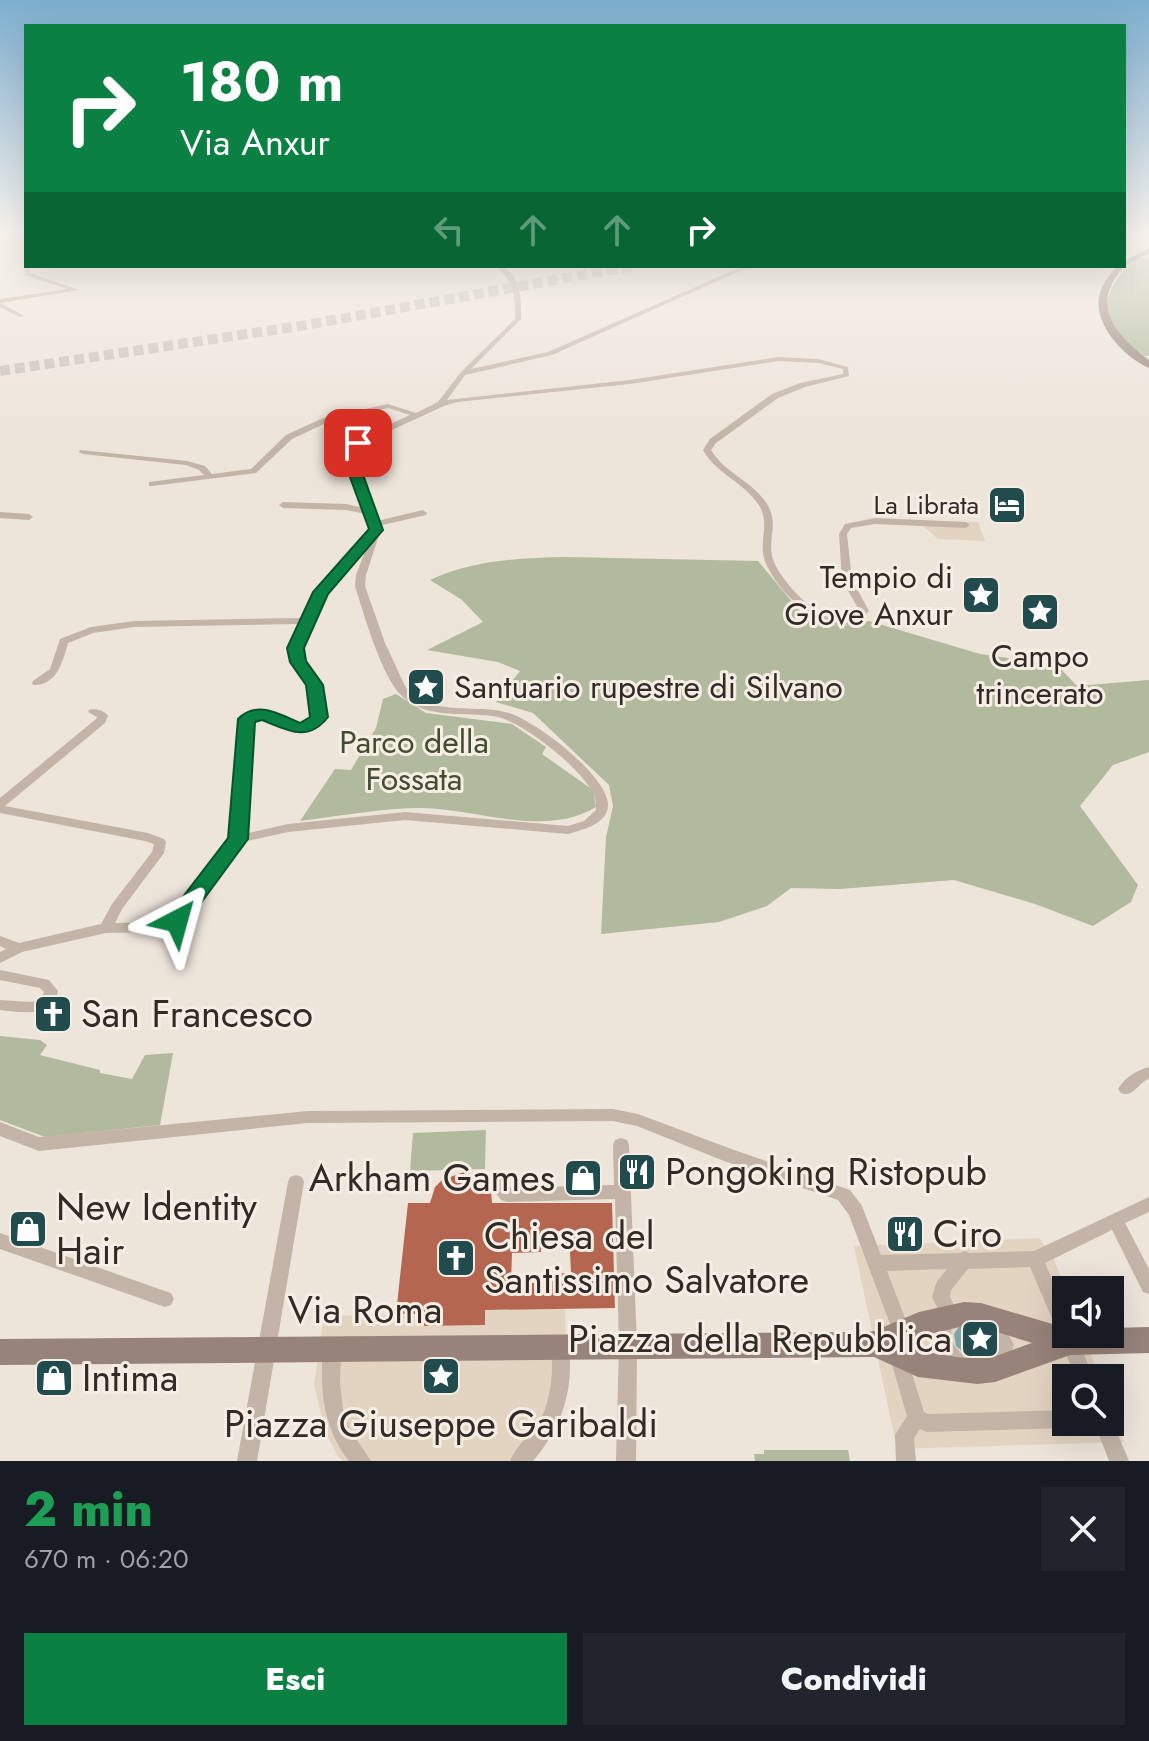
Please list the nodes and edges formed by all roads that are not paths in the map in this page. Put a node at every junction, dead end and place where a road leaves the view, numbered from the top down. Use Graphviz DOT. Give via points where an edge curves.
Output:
graph roads {
  1 [pos="516,302"];
  2 [pos="667,302"];
  3 [pos="1102,302"];
  4 [pos="0,303"];
  5 [pos="21,316"];
  6 [pos="1149,365"];
  7 [pos="463,373"];
  8 [pos="441,404"];
  9 [pos="416,415"];
  10 [pos="83,452"];
  11 [pos="210,477"];
  12 [pos="152,484"];
  13 [pos="283,505"];
  14 [pos="370,512"];
  15 [pos="423,513"];
  16 [pos="0,515"];
  17 [pos="29,517"];
  18 [pos="966,525"];
  19 [pos="375,527"];
  20 [pos="306,621"];
  21 [pos="37,683"];
  22 [pos="93,712"];
  23 [pos="0,807"];
  24 [pos="238,839"];
  25 [pos="106,928"];
  26 [pos="0,941"];
  27 [pos="18,948"];
  28 [pos="0,958"];
  29 [pos="0,975"];
  30 [pos="0,1005"];
  31 [pos="1149,1073"];
  32 [pos="1126,1089"];
  33 [pos="0,1129"];
  34 [pos="621,1145"];
  35 [pos="494,1180"];
  36 [pos="296,1182"];
  37 [pos="623,1192"];
  38 [pos="1149,1204"];
  39 [pos="1115,1220"];
  40 [pos="0,1241"];
  41 [pos="965,1259"];
  42 [pos="1035,1259"];
  43 [pos="876,1263"];
  44 [pos="1149,1286"];
  45 [pos="165,1299"];
  46 [pos="1052,1299"];
  47 [pos="981,1315"];
  48 [pos="950,1316"];
  49 [pos="901,1331"];
  50 [pos="1052,1332"];
  51 [pos="1124,1339"];
  52 [pos="1149,1340"];
  53 [pos="1052,1342"];
  54 [pos="875,1344"];
  55 [pos="628,1345"];
  56 [pos="561,1347"];
  57 [pos="268,1349"];
  58 [pos="332,1349"];
  59 [pos="0,1352"];
  60 [pos="899,1358"];
  61 [pos="983,1370"];
  62 [pos="917,1418"];
  63 [pos="1052,1420"];
  64 [pos="1109,1436"];
  65 [pos="247,1461"];
  66 [pos="361,1461"];
  67 [pos="520,1461"];
  68 [pos="626,1461"];
  69 [pos="906,1461"];
  70 [pos="1119,1461"];
  1 -- 7 [label="street" via="518,319"];
  2 -- 7 [label="street" via="550,354"];
  3 -- 6 [label="main road" via="1102,314 1118,339"];
  4 -- 5 [label="street"];
  7 -- 8 [label="street"];
  8 -- 9 [label="street"];
  8 -- 18 [label="street" via="779,359 830,363 846,368 848,374 775,396 707,450 764,504 771,525 769,560 793,595 826,621 857,619 864,609 847,580 846,528 875,521"];
  9 -- 11 [label="street" via="390,406 320,422 286,439 256,470"];
  9 -- 14 [label="street" via="351,449"];
  10 -- 11 [label="street" via="187,463"];
  11 -- 12 [label="street"];
  13 -- 14 [label="street"];
  14 -- 19 [label="street"];
  15 -- 19 [label="street"];
  16 -- 17 [label="street"];
  19 -- 20 [label="street" via="323,589"];
  19 -- 24 [label="street" via="360,586 402,691 434,708 519,721 591,778 602,796 602,811 588,824 564,830 405,816 288,828"];
  20 -- 21 [label="street" via="96,628 64,641 55,670"];
  20 -- 24 [label="street" via="295,655 314,685 319,717 299,729 263,713 247,719"];
  22 -- 23 [label="street" via="103,716 101,721"];
  23 -- 25 [label="street" via="160,842 158,853"];
  24 -- 25 [label="street" via="177,921 161,927"];
  25 -- 27 [label="street"];
  26 -- 27 [label="street"];
  27 -- 28 [label="street"];
  29 -- 30 [label="street" via="44,984 51,991 40,1005"];
  31 -- 32 [label="street"];
  33 -- 43 [label="street" via="39,1144 308,1117 621,1115 840,1192 853,1205"];
  34 -- 37 [label="street"];
  35 -- 37 [label="street" via="507,1195"];
  36 -- 57 [label="street"];
  37 -- 55 [label="street"];
  38 -- 39 [label="street"];
  39 -- 42 [label="street"];
  39 -- 44 [label="street"];
  40 -- 45 [label="street"];
  41 -- 42 [label="street"];
  41 -- 43 [label="street"];
  41 -- 48 [label="street" via="942,1291"];
  42 -- 46 [label="street"];
  43 -- 49 [label="street"];
  47 -- 48 [label="main road"];
  47 -- 50 [label="main road"];
  47 -- 61 [label="street" via="1003,1338 1004,1353"];
  48 -- 49 [label="main road, Via Roma"];
  48 -- 61 [label="street" via="942,1328 943,1346 956,1362"];
  49 -- 54 [label="main road, Via Roma"];
  51 -- 52 [label="main road"];
  53 -- 61 [label="main road"];
  54 -- 55 [label="main road, Via Roma"];
  54 -- 60 [label="main road"];
  55 -- 56 [label="main road, Via Roma"];
  55 -- 68 [label="street"];
  56 -- 58 [label="main road, Via Roma"];
  56 -- 67 [label="street" via="558,1404 542,1436"];
  57 -- 58 [label="main road, Via Roma"];
  57 -- 59 [label="main road, Via Roma"];
  57 -- 65 [label="street"];
  58 -- 66 [label="street" via="334,1416 344,1442"];
  60 -- 61 [label="main road"];
  60 -- 62 [label="street"];
  62 -- 63 [label="street" via="939,1425"];
  62 -- 69 [label="street" via="904,1435"];
  64 -- 70 [label="street"];
}
